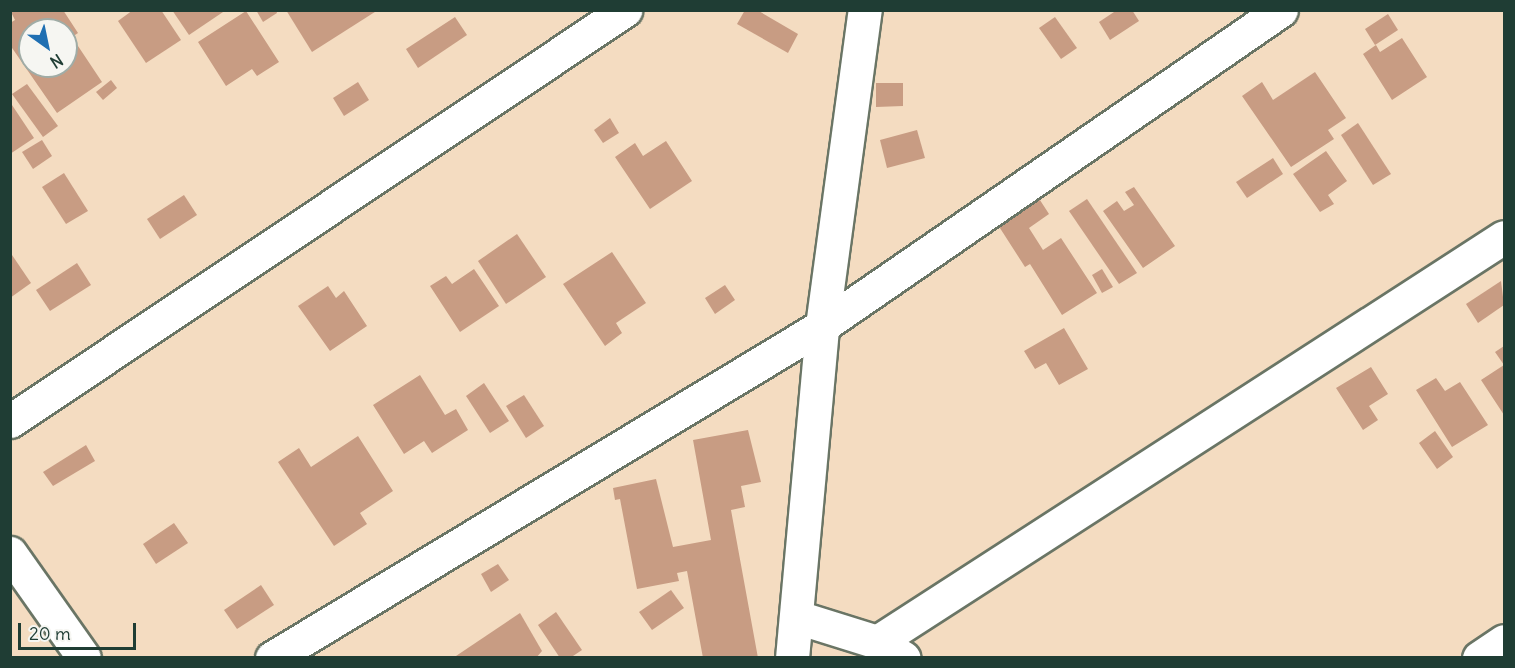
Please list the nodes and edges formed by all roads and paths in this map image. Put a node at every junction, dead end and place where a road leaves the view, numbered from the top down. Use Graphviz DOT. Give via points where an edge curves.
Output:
graph roads {
  1 [pos="625,10"];
  2 [pos="865,10"];
  3 [pos="1281,10"];
  4 [pos="1504,237"];
  5 [pos="822,326"];
  6 [pos="10,421"];
  7 [pos="10,554"];
  8 [pos="797,617"];
  9 [pos="891,650"];
  10 [pos="84,657"];
  11 [pos="272,657"];
  12 [pos="792,657"];
  1 -- 6 [label="street"];
  2 -- 5 [label="street"];
  3 -- 5 [label="street"];
  4 -- 9 [label="street"];
  5 -- 8 [label="street"];
  5 -- 11 [label="street"];
  7 -- 10 [label="street"];
  8 -- 9 [label="street"];
  8 -- 12 [label="street"];
}
